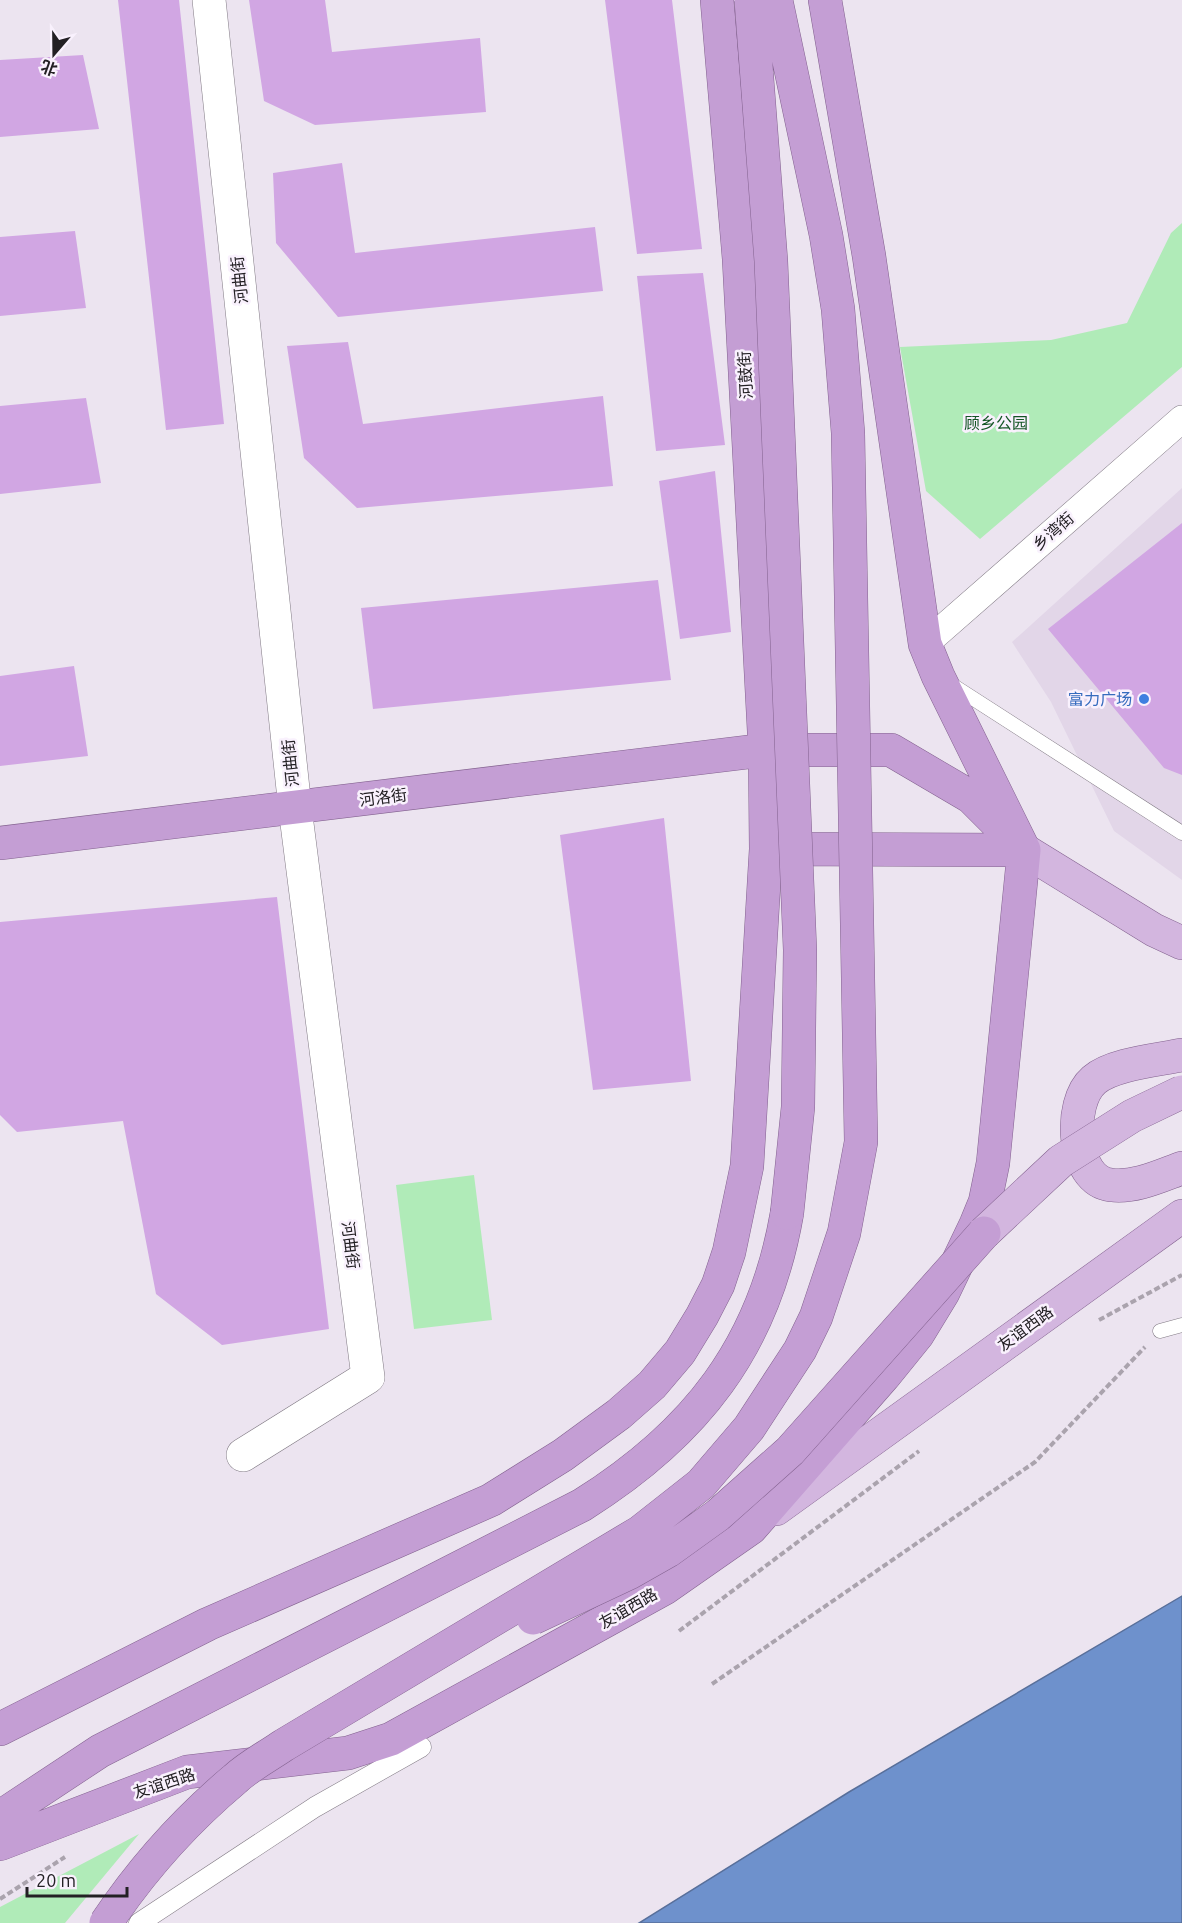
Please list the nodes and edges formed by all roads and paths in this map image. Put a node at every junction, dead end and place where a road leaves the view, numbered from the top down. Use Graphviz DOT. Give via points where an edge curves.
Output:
graph roads {
  1 [pos="209,0"];
  2 [pos="717,0"];
  3 [pos="751,0"];
  4 [pos="776,0"];
  5 [pos="825,0"];
  6 [pos="1182,418"];
  7 [pos="924,644"];
  8 [pos="938,676"];
  9 [pos="765,750"];
  10 [pos="295,808"];
  11 [pos="1182,833"];
  12 [pos="0,843"];
  13 [pos="766,849"];
  14 [pos="1024,850"];
  15 [pos="1182,943"];
  16 [pos="1182,1055"];
  17 [pos="1182,1092"];
  18 [pos="1182,1168"];
  19 [pos="1182,1216"];
  20 [pos="984,1233"];
  21 [pos="1182,1275"];
  22 [pos="1090,1325"];
  23 [pos="1182,1325"];
  24 [pos="1160,1331"];
  25 [pos="926,1446"];
  26 [pos="243,1455"];
  27 [pos="751,1528"];
  28 [pos="679,1631"];
  29 [pos="712,1684"];
  30 [pos="371,1693"];
  31 [pos="0,1729"];
  32 [pos="421,1747"];
  33 [pos="0,1817"];
  34 [pos="0,1844"];
  35 [pos="106,1923"];
  36 [pos="139,1923"];
  1 -- 10 [label="street, 河曲街"];
  2 -- 9 [label="highway, 河鼓街" via="739,259"];
  3 -- 33 [label="highway, bridge" via="771,261 800,950 798,1107 787,1213 769,1289 728,1370 698,1409 662,1447 619,1482 582,1505 100,1751"];
  4 -- 30 [label="highway, bridge" via="828,245 838,309 848,433 861,1093 861,1142 849,1213 832,1275 800,1350 749,1428 701,1484 640,1532"];
  5 -- 7 [label="highway" via="869,256"];
  6 -- 7 [label="street, 乡湾街"];
  7 -- 8 [label="highway"];
  8 -- 11 [label="lane"];
  8 -- 14 [label="highway"];
  9 -- 10 [label="highway, 河洛街"];
  9 -- 13 [label="highway, 河鼓街"];
  9 -- 14 [label="highway, 河洛街" via="891,750 970,796"];
  10 -- 12 [label="highway, 河洛街"];
  10 -- 26 [label="street, 河曲街" via="368,1377"];
  13 -- 14 [label="highway"];
  13 -- 31 [label="highway, 河鼓街" via="753,1091 739,1213 708,1306 680,1352 652,1385 563,1455 491,1500 208,1624"];
  14 -- 15 [label="main road"];
  14 -- 27 [label="highway" via="999,1120 991,1173 976,1224 918,1334"];
  16 -- 18 [label="main road" via="1111,1071 1094,1079 1083,1093 1076,1129 1076,1142 1086,1164 1093,1175 1108,1185 1145,1181"];
  17 -- 20 [label="main road, bridge" via="1132,1116 1061,1161"];
  19 -- 27 [label="main road, 友谊西路"];
  20 -- 30 [label="highway, bridge" via="790,1451 718,1515 668,1551 630,1572"];
  21 -- 22 [label="path"];
  23 -- 24 [label="lane"];
  24 -- 29 [label="path" via="1035,1462"];
  25 -- 28 [label="path"];
  27 -- 34 [label="highway, 友谊西路" via="665,1588 391,1739 348,1753 187,1772"];
  30 -- 35 [label="highway, bridge" via="236,1777 161,1851"];
  32 -- 36 [label="street" via="315,1807"];
}
